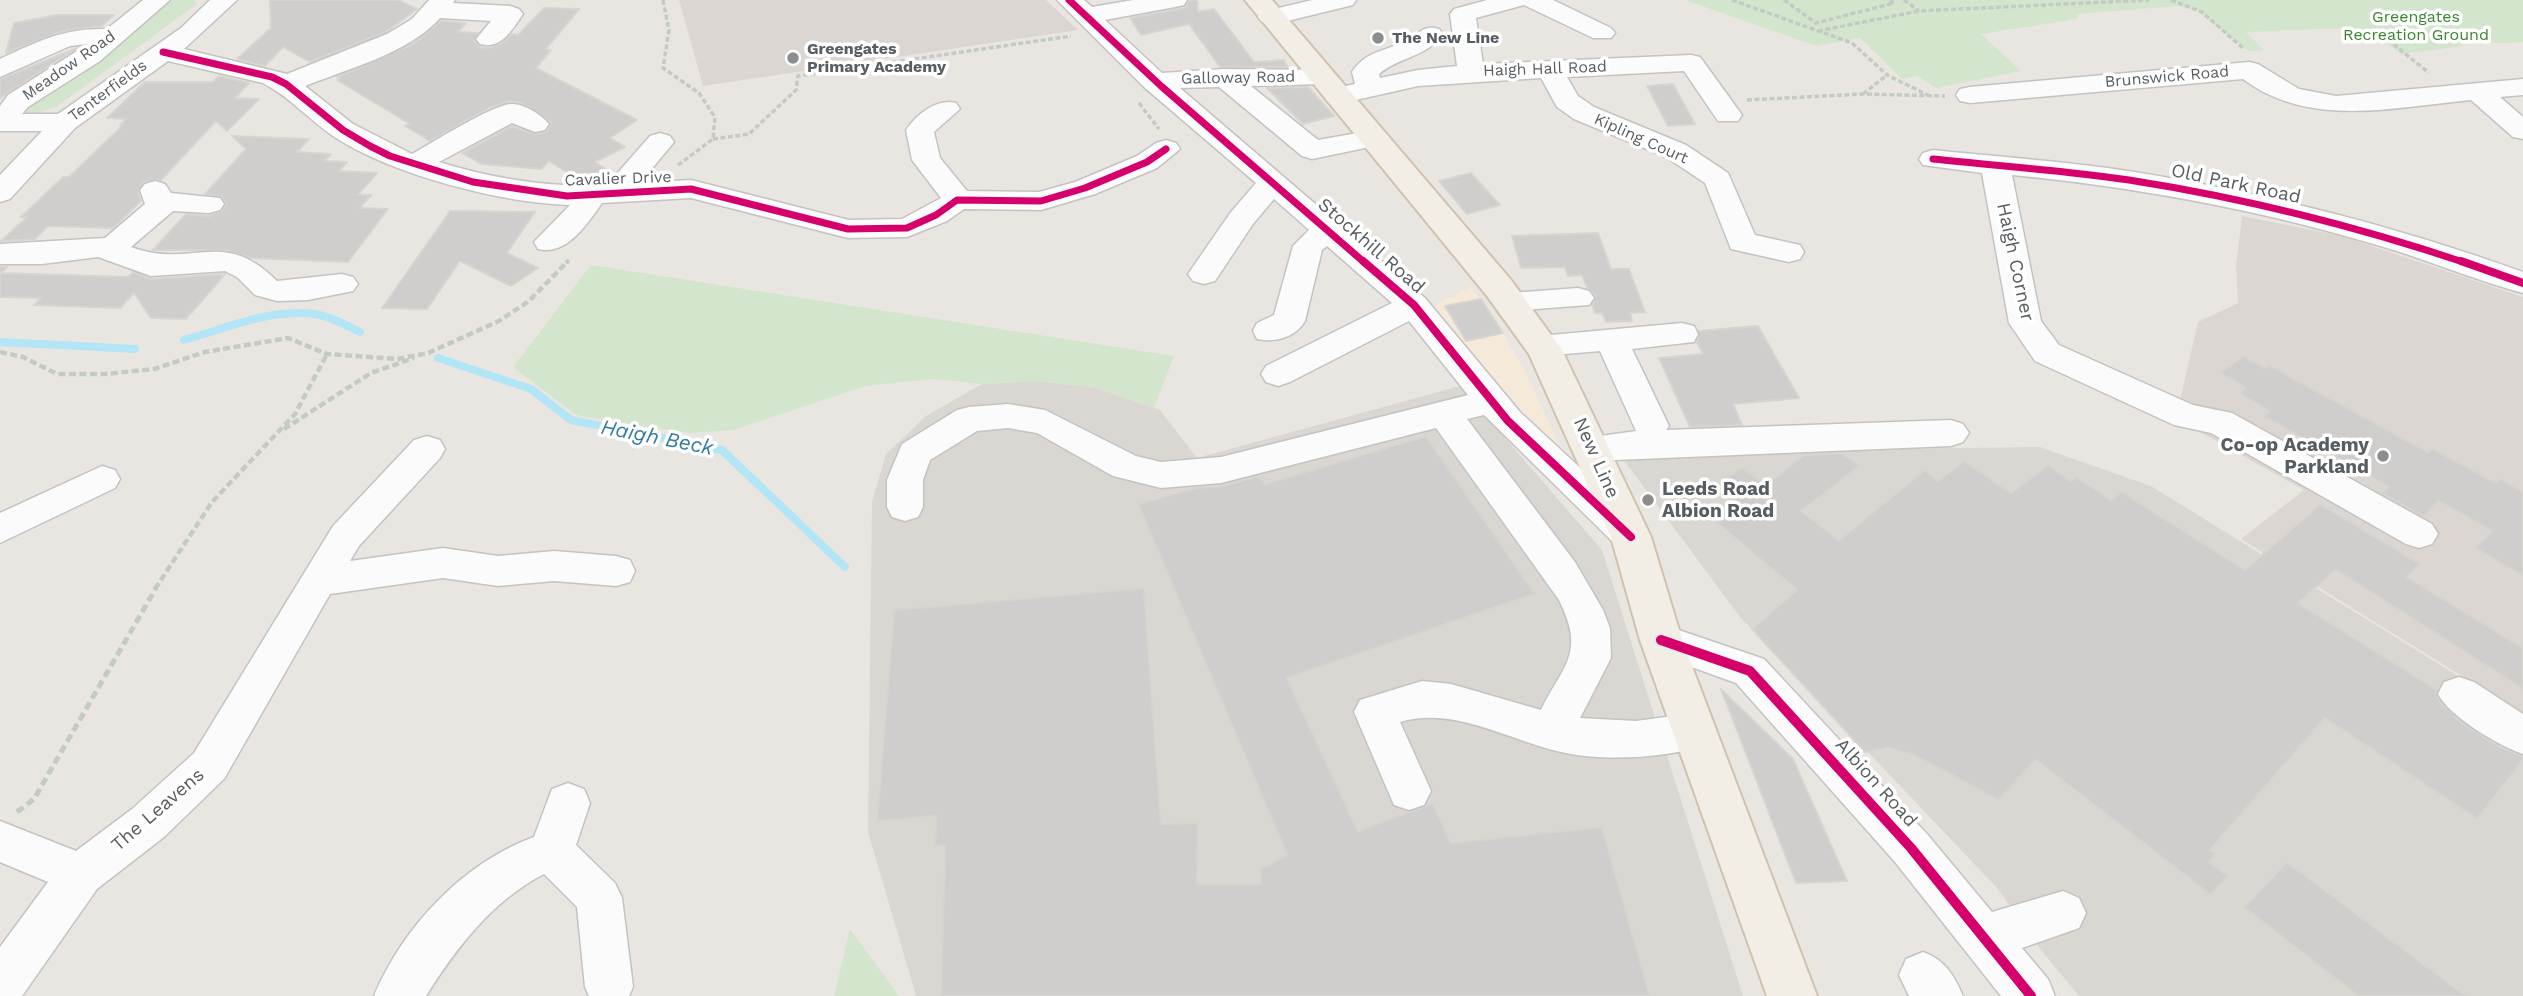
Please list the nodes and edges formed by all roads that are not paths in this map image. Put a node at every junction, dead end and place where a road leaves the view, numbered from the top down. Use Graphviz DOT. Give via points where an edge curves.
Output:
graph roads {
  1 [pos="158,0"];
  2 [pos="225,0"];
  3 [pos="1175,0"];
  4 [pos="1344,0"];
  5 [pos="1516,0"];
  6 [pos="1533,0"];
  7 [pos="438,5"];
  8 [pos="1293,10"];
  9 [pos="1085,16"];
  10 [pos="1602,33"];
  11 [pos="1430,34"];
  12 [pos="113,37"];
  13 [pos="489,39"];
  14 [pos="163,52"];
  15 [pos="0,69"];
  16 [pos="1550,69"];
  17 [pos="1471,73"];
  18 [pos="1223,76"];
  19 [pos="1154,80"];
  20 [pos="286,84"];
  21 [pos="1343,87"];
  22 [pos="2523,87"];
  23 [pos="2466,92"];
  24 [pos="1970,95"];
  25 [pos="1723,108"];
  26 [pos="946,109"];
  27 [pos="65,122"];
  28 [pos="1,123"];
  29 [pos="535,124"];
  30 [pos="2523,131"];
  31 [pos="1374,138"];
  32 [pos="660,142"];
  33 [pos="1166,149"];
  34 [pos="1933,159"];
  35 [pos="420,166"];
  36 [pos="1995,166"];
  37 [pos="1272,183"];
  38 [pos="398,192"];
  39 [pos="0,193"];
  40 [pos="612,195"];
  41 [pos="957,200"];
  42 [pos="156,203"];
  43 [pos="209,204"];
  44 [pos="1328,231"];
  45 [pos="111,249"];
  46 [pos="561,250"];
  47 [pos="1790,252"];
  48 [pos="0,254"];
  49 [pos="1203,275"];
  50 [pos="2523,283"];
  51 [pos="342,284"];
  52 [pos="1578,298"];
  53 [pos="1509,301"];
  54 [pos="1414,305"];
  55 [pos="1269,331"];
  56 [pos="1682,334"];
  57 [pos="1611,340"];
  58 [pos="1541,345"];
  59 [pos="2047,353"];
  60 [pos="1278,374"];
  61 [pos="1492,401"];
  62 [pos="1445,414"];
  63 [pos="1651,426"];
  64 [pos="1951,433"];
  65 [pos="1592,448"];
  66 [pos="427,449"];
  67 [pos="102,479"];
  68 [pos="905,507"];
  69 [pos="0,529"];
  70 [pos="2420,534"];
  71 [pos="1631,537"];
  72 [pos="616,571"];
  73 [pos="318,581"];
  74 [pos="1661,640"];
  75 [pos="2459,694"];
  76 [pos="1695,731"];
  77 [pos="1557,733"];
  78 [pos="2523,736"];
  79 [pos="1409,791"];
  80 [pos="568,803"];
  81 [pos="0,841"];
  82 [pos="551,850"];
  83 [pos="81,874"];
  84 [pos="2063,913"];
  85 [pos="1984,937"];
  86 [pos="0,987"];
  87 [pos="609,987"];
  88 [pos="398,996"];
  89 [pos="1792,996"];
  90 [pos="2031,996"];
  1 -- 12 [label="street, Meadow Road"];
  2 -- 14 [label="street, Tenterfields"];
  3 -- 9 [label="street"];
  4 -- 8 [label="street"];
  5 -- 17 [label="street" via="1463,14"];
  6 -- 10 [label="street"];
  7 -- 13 [label="street" via="510,14"];
  7 -- 20 [label="street" via="422,24 396,39"];
  8 -- 21 [label="main road, New Line"];
  9 -- 19 [label="street, Stockhill Road"];
  11 -- 21 [label="street" via="1417,47 1384,56"];
  12 -- 15 [label="street" via="61,40"];
  12 -- 28 [label="street, Meadow Road" via="18,101"];
  14 -- 20 [label="street, Cavalier Drive" via="233,66"];
  14 -- 27 [label="street, Tenterfields"];
  16 -- 17 [label="street, Haigh Hall Road"];
  16 -- 25 [label="street, Haigh Hall Road" via="1691,63"];
  16 -- 47 [label="street, Kipling Court" via="1567,101 1584,113 1676,151 1718,179 1742,242"];
  17 -- 21 [label="street, Haigh Hall Road"];
  18 -- 19 [label="street, Galloway Road"];
  18 -- 21 [label="street, Galloway Road"];
  18 -- 31 [label="street" via="1312,150"];
  19 -- 37 [label="street, Stockhill Road"];
  20 -- 35 [label="street, Cavalier Drive" via="343,131"];
  21 -- 31 [label="main road, New Line"];
  22 -- 23 [label="street, Brunswick Road"];
  23 -- 24 [label="street, Brunswick Road" via="2336,104 2306,102 2277,91 2249,70"];
  23 -- 30 [label="street"];
  26 -- 41 [label="street" via="920,130 926,160"];
  27 -- 28 [label="street, Meadow Road"];
  27 -- 39 [label="street, Tenterfields"];
  29 -- 35 [label="street" via="512,112"];
  31 -- 53 [label="main road, New Line"];
  32 -- 40 [label="street"];
  33 -- 41 [label="street" via="1085,188 1041,201"];
  34 -- 36 [label="street, Old Park Road"];
  35 -- 38 [label="street"];
  35 -- 40 [label="street, Cavalier Drive" via="499,188"];
  36 -- 50 [label="street, Old Park Road" via="2152,183 2258,205 2383,236"];
  36 -- 59 [label="street, Haigh Corner" via="2025,323"];
  37 -- 44 [label="street, Stockhill Road"];
  37 -- 49 [label="street"];
  40 -- 41 [label="street, Cavalier Drive" via="691,190 848,229 881,231 906,228"];
  40 -- 46 [label="street" via="570,224"];
  42 -- 43 [label="street"];
  42 -- 45 [label="street"];
  44 -- 54 [label="street, Stockhill Road"];
  44 -- 55 [label="street" via="1308,246 1289,321"];
  45 -- 48 [label="street"];
  45 -- 51 [label="street" via="151,266 230,261 248,270 266,288 277,290"];
  52 -- 53 [label="street"];
  53 -- 58 [label="main road, New Line"];
  54 -- 60 [label="street"];
  54 -- 61 [label="street, Stockhill Road"];
  56 -- 57 [label="street"];
  57 -- 58 [label="street"];
  57 -- 63 [label="street"];
  58 -- 65 [label="main road, New Line"];
  59 -- 70 [label="street" via="2186,416 2220,422"];
  61 -- 62 [label="street"];
  61 -- 71 [label="street, Stockhill Road"];
  62 -- 68 [label="street" via="1221,470 1161,475 1126,467 1045,422 1008,416 969,419 915,453 905,480"];
  62 -- 77 [label="street" via="1566,581 1587,618 1591,656 1587,671 1559,712"];
  64 -- 65 [label="street"];
  65 -- 71 [label="main road, New Line"];
  66 -- 73 [label="street, The Leavens" via="346,536"];
  67 -- 69 [label="street"];
  71 -- 74 [label="main road, New Line"];
  72 -- 73 [label="street" via="554,566 498,570 443,563"];
  73 -- 83 [label="street, The Leavens" via="209,766 148,823"];
  74 -- 76 [label="main road, New Line"];
  74 -- 85 [label="street, Albion Road" via="1750,671 1911,848"];
  75 -- 78 [label="street"];
  76 -- 77 [label="street" via="1636,739"];
  76 -- 89 [label="main road, New Line"];
  77 -- 79 [label="street" via="1451,701 1422,698 1375,712"];
  80 -- 82 [label="street"];
  81 -- 83 [label="street"];
  82 -- 87 [label="street" via="599,898"];
  82 -- 88 [label="street" via="526,858 462,909 431,944"];
  83 -- 86 [label="street, The Leavens"];
  84 -- 85 [label="street"];
  85 -- 90 [label="street, Albion Road"];
}
